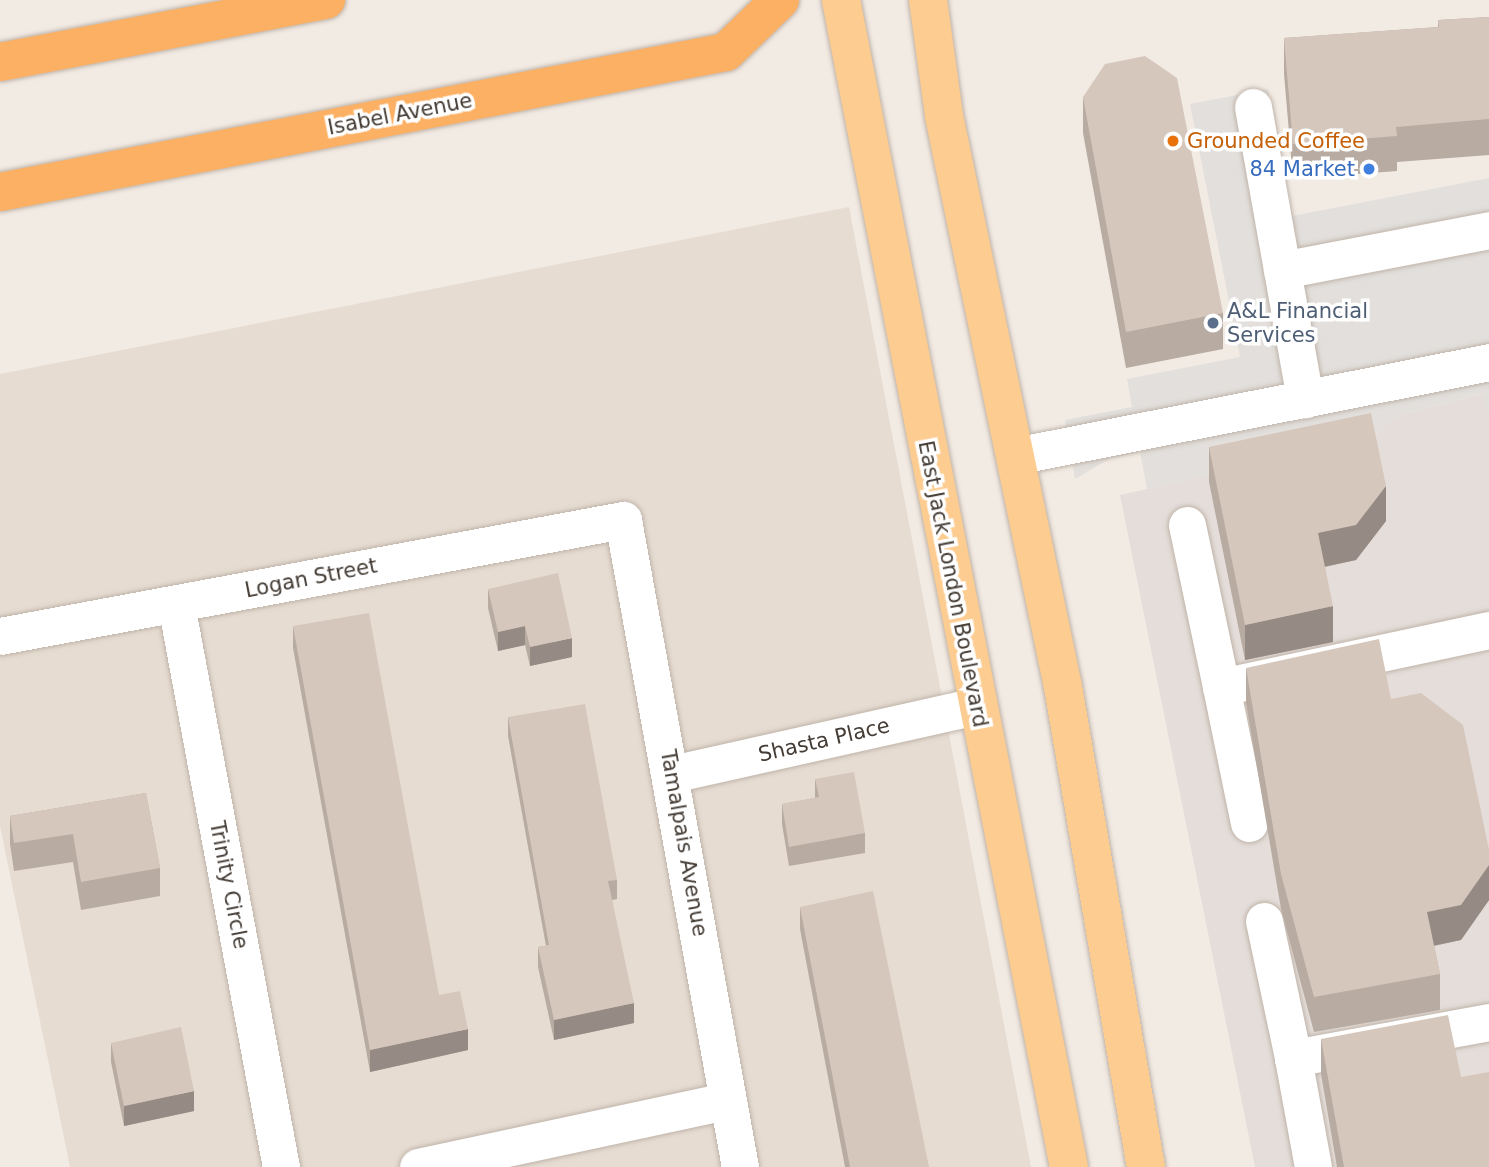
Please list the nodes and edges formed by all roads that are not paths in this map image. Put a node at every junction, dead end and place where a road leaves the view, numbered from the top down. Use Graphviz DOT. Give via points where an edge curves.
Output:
graph roads {
  1 [pos="326,0"];
  2 [pos="780,0"];
  3 [pos="841,0"];
  4 [pos="928,0"];
  5 [pos="0,62"];
  6 [pos="1253,107"];
  7 [pos="0,192"];
  8 [pos="1489,230"];
  9 [pos="1282,270"];
  10 [pos="1489,362"];
  11 [pos="1305,398"];
  12 [pos="1015,456"];
  13 [pos="623,520"];
  14 [pos="1186,525"];
  15 [pos="176,604"];
  16 [pos="1489,630"];
  17 [pos="0,636"];
  18 [pos="1221,687"];
  19 [pos="976,706"];
  20 [pos="672,774"];
  21 [pos="1249,823"];
  22 [pos="1264,921"];
  23 [pos="1489,1021"];
  24 [pos="1293,1058"];
  25 [pos="727,1101"];
  26 [pos="281,1167"];
  27 [pos="418,1167"];
  28 [pos="740,1167"];
  29 [pos="1069,1167"];
  30 [pos="1146,1167"];
  31 [pos="1313,1167"];
  1 -- 5 [label="highway"];
  2 -- 7 [label="highway, Isabel Avenue" via="726,52"];
  3 -- 19 [label="main road, East Jack London Boulevard"];
  4 -- 12 [label="main road" via="944,116"];
  6 -- 9 [label="street"];
  8 -- 9 [label="street"];
  9 -- 11 [label="street"];
  10 -- 11 [label="street"];
  11 -- 12 [label="street"];
  12 -- 30 [label="main road" via="1063,687"];
  13 -- 15 [label="street, Logan Street"];
  13 -- 20 [label="street, Tamalpais Avenue"];
  14 -- 18 [label="street"];
  15 -- 17 [label="street, Logan Street"];
  15 -- 26 [label="street, Trinity Circle"];
  16 -- 18 [label="street"];
  18 -- 21 [label="street"];
  19 -- 20 [label="street, Shasta Place"];
  19 -- 29 [label="main road, East Jack London Boulevard"];
  20 -- 25 [label="street, Tamalpais Avenue"];
  22 -- 24 [label="street"];
  23 -- 24 [label="street"];
  24 -- 31 [label="street"];
  25 -- 27 [label="street"];
  25 -- 28 [label="street, Tamalpais Avenue"];
}
